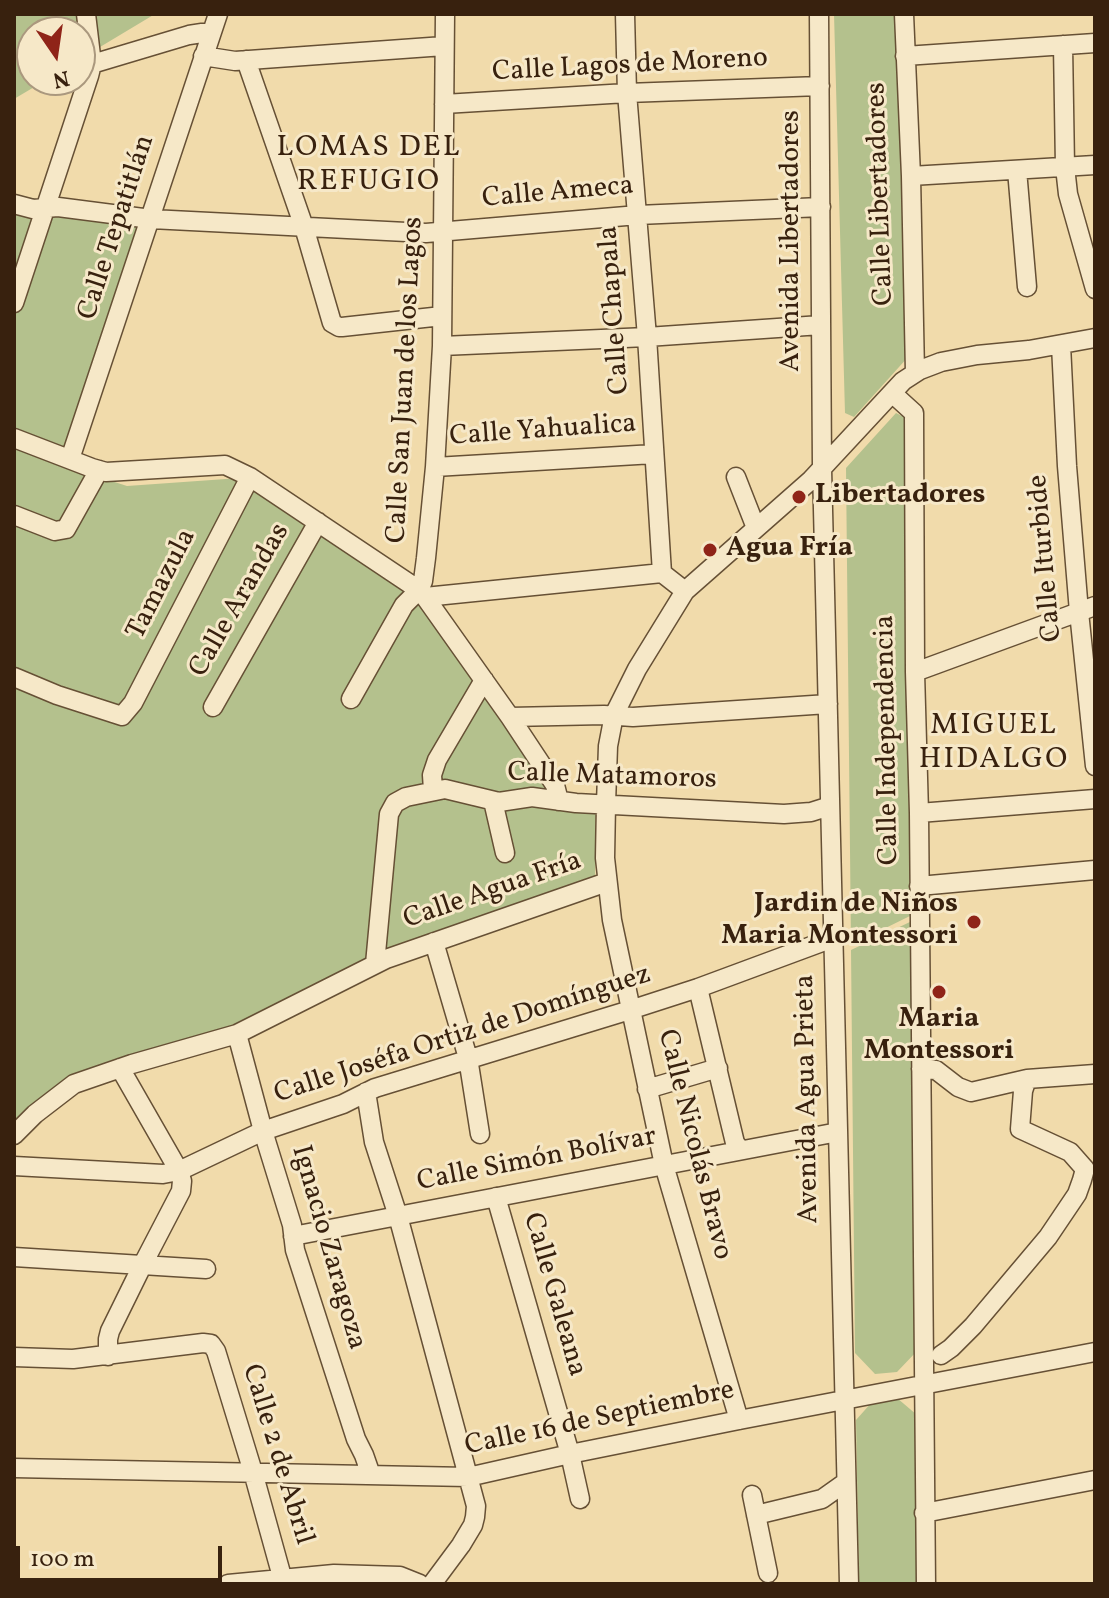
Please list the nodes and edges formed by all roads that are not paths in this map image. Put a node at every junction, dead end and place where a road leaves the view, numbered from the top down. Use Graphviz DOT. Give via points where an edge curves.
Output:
graph roads {
  1 [pos="218,14"];
  2 [pos="445,14"];
  3 [pos="625,14"];
  4 [pos="819,14"];
  5 [pos="904,14"];
  6 [pos="211,33"];
  7 [pos="1095,43"];
  8 [pos="1063,45"];
  9 [pos="444,46"];
  10 [pos="203,56"];
  11 [pos="905,56"];
  12 [pos="246,60"];
  13 [pos="96,63"];
  14 [pos="820,86"];
  15 [pos="627,93"];
  16 [pos="81,96"];
  17 [pos="444,104"];
  18 [pos="1095,165"];
  19 [pos="1065,167"];
  20 [pos="1017,170"];
  21 [pos="911,176"];
  22 [pos="14,204"];
  23 [pos="821,207"];
  24 [pos="44,208"];
  25 [pos="638,215"];
  26 [pos="151,219"];
  27 [pos="304,227"];
  28 [pos="443,232"];
  29 [pos="1027,287"];
  30 [pos="1095,289"];
  31 [pos="14,303"];
  32 [pos="442,316"];
  33 [pos="821,325"];
  34 [pos="647,337"];
  35 [pos="1095,338"];
  36 [pos="1061,345"];
  37 [pos="442,346"];
  38 [pos="915,373"];
  39 [pos="886,399"];
  40 [pos="14,438"];
  41 [pos="654,454"];
  42 [pos="70,459"];
  43 [pos="435,467"];
  44 [pos="822,468"];
  45 [pos="99,470"];
  46 [pos="250,477"];
  47 [pos="736,477"];
  48 [pos="14,515"];
  49 [pos="318,522"];
  50 [pos="756,528"];
  51 [pos="662,573"];
  52 [pos="685,591"];
  53 [pos="422,593"];
  54 [pos="1087,609"];
  55 [pos="915,672"];
  56 [pos="14,677"];
  57 [pos="484,680"];
  58 [pos="351,699"];
  59 [pos="828,704"];
  60 [pos="213,707"];
  61 [pos="614,715"];
  62 [pos="510,717"];
  63 [pos="1095,766"];
  64 [pos="433,790"];
  65 [pos="1095,799"];
  66 [pos="493,801"];
  67 [pos="559,801"];
  68 [pos="606,804"];
  69 [pos="830,806"];
  70 [pos="919,813"];
  71 [pos="505,853"];
  72 [pos="1095,870"];
  73 [pos="607,882"];
  74 [pos="919,886"];
  75 [pos="833,938"];
  76 [pos="434,942"];
  77 [pos="375,964"];
  78 [pos="698,988"];
  79 [pos="630,1010"];
  80 [pos="237,1034"];
  81 [pos="468,1058"];
  82 [pos="120,1068"];
  83 [pos="718,1068"];
  84 [pos="921,1069"];
  85 [pos="1095,1074"];
  86 [pos="1027,1079"];
  87 [pos="647,1089"];
  88 [pos="366,1092"];
  89 [pos="263,1131"];
  90 [pos="838,1132"];
  91 [pos="480,1134"];
  92 [pos="14,1135"];
  93 [pos="741,1150"];
  94 [pos="664,1165"];
  95 [pos="14,1166"];
  96 [pos="179,1171"];
  97 [pos="496,1197"];
  98 [pos="398,1216"];
  99 [pos="293,1236"];
  100 [pos="14,1257"];
  101 [pos="143,1264"];
  102 [pos="206,1269"];
  103 [pos="1095,1352"];
  104 [pos="941,1355"];
  105 [pos="108,1356"];
  106 [pos="14,1357"];
  107 [pos="925,1383"];
  108 [pos="844,1399"];
  109 [pos="739,1420"];
  110 [pos="570,1454"];
  111 [pos="14,1468"];
  112 [pos="253,1472"];
  113 [pos="371,1475"];
  114 [pos="468,1477"];
  115 [pos="1095,1480"];
  116 [pos="846,1482"];
  117 [pos="752,1495"];
  118 [pos="580,1499"];
  119 [pos="924,1513"];
  120 [pos="756,1515"];
  121 [pos="768,1573"];
  122 [pos="284,1581"];
  123 [pos="228,1584"];
  124 [pos="420,1584"];
  125 [pos="432,1584"];
  126 [pos="849,1584"];
  127 [pos="926,1584"];
  1 -- 6 [label="street, Calle Tepatitlán"];
  2 -- 9 [label="street, Calle San Juan de los Lagos"];
  3 -- 15 [label="street, Calle Chapala"];
  4 -- 14 [label="street, Avenida Libertadores"];
  5 -- 11 [label="street, Calle Libertadores"];
  6 -- 10 [label="street, Calle Tepatitlán"];
  6 -- 13 [label="street"];
  7 -- 8 [label="street"];
  8 -- 11 [label="street"];
  8 -- 19 [label="street"];
  9 -- 12 [label="street"];
  9 -- 17 [label="street, Calle San Juan de los Lagos"];
  10 -- 12 [label="street"];
  10 -- 26 [label="street, Calle Tepatitlán"];
  11 -- 21 [label="street, Calle Libertadores"];
  12 -- 27 [label="street"];
  14 -- 15 [label="street, Calle Lagos de Moreno"];
  14 -- 23 [label="street, Avenida Libertadores"];
  15 -- 17 [label="street, Calle Lagos de Moreno"];
  15 -- 25 [label="street, Calle Chapala"];
  16 -- 24 [label="street"];
  17 -- 28 [label="street, Calle San Juan de los Lagos"];
  18 -- 19 [label="street"];
  19 -- 20 [label="street"];
  19 -- 30 [label="street" via="1072,214"];
  20 -- 21 [label="street"];
  20 -- 29 [label="street"];
  21 -- 38 [label="street, Calle Libertadores"];
  22 -- 24 [label="street, Calle Ameca"];
  23 -- 25 [label="street, Calle Ameca"];
  23 -- 33 [label="street, Avenida Libertadores"];
  24 -- 26 [label="street, Calle Ameca"];
  24 -- 31 [label="street"];
  25 -- 28 [label="street, Calle Ameca"];
  25 -- 34 [label="street, Calle Chapala"];
  26 -- 27 [label="street, Calle Ameca"];
  26 -- 42 [label="street, Calle Tepatitlán"];
  27 -- 28 [label="street, Calle Ameca"];
  27 -- 32 [label="street" via="335,326"];
  28 -- 32 [label="street, Calle San Juan de los Lagos"];
  32 -- 37 [label="street, Calle San Juan de los Lagos"];
  33 -- 34 [label="street"];
  33 -- 44 [label="street, Avenida Libertadores"];
  34 -- 37 [label="street"];
  34 -- 41 [label="street, Calle Chapala"];
  35 -- 36 [label="street, Calle Agua Fría"];
  36 -- 38 [label="street, Calle Agua Fría" via="955,359"];
  36 -- 54 [label="street, Calle Iturbide" via="1067,466"];
  37 -- 43 [label="street, Calle San Juan de los Lagos"];
  38 -- 39 [label="street, Calle Agua Fría"];
  39 -- 44 [label="street, Calle Agua Fría"];
  39 -- 55 [label="street, Calle Independencia" via="914,413"];
  40 -- 42 [label="street"];
  41 -- 43 [label="street, Calle Yahualica"];
  41 -- 51 [label="street, Calle Chapala"];
  42 -- 45 [label="street"];
  43 -- 53 [label="street, Calle San Juan de los Lagos"];
  44 -- 50 [label="street, Calle Agua Fría"];
  44 -- 59 [label="street, Avenida Agua Prieta"];
  45 -- 46 [label="street" via="225,465"];
  45 -- 48 [label="street" via="70,526 62,531"];
  46 -- 49 [label="street"];
  46 -- 56 [label="street, Tamazula" via="122,716"];
  47 -- 50 [label="street"];
  49 -- 53 [label="street"];
  49 -- 60 [label="street, Calle Arandas"];
  50 -- 52 [label="street, Calle Agua Fría"];
  51 -- 52 [label="street"];
  51 -- 53 [label="street"];
  52 -- 61 [label="street, Calle Agua Fría"];
  53 -- 57 [label="street"];
  53 -- 58 [label="street" via="404,605"];
  54 -- 55 [label="street"];
  54 -- 63 [label="street, Calle Iturbide"];
  55 -- 70 [label="street, Calle Independencia"];
  57 -- 62 [label="street"];
  57 -- 64 [label="street" via="437,760"];
  59 -- 61 [label="street"];
  59 -- 69 [label="street, Avenida Agua Prieta"];
  61 -- 62 [label="street"];
  61 -- 68 [label="street, Calle Agua Fría"];
  62 -- 67 [label="street" via="555,785"];
  64 -- 66 [label="street, Calle Matamoros" via="452,789"];
  64 -- 77 [label="street, Calle Matamoros" via="406,797 389,814"];
  65 -- 70 [label="street"];
  66 -- 67 [label="street, Calle Matamoros"];
  66 -- 71 [label="street"];
  67 -- 68 [label="street, Calle Matamoros"];
  68 -- 69 [label="street, Calle Matamoros" via="784,814"];
  68 -- 73 [label="street, Calle Agua Fría"];
  69 -- 75 [label="street, Avenida Agua Prieta"];
  70 -- 74 [label="street, Calle Independencia"];
  72 -- 74 [label="street"];
  73 -- 76 [label="street, Calle Agua Fría"];
  73 -- 79 [label="street, Calle Nicolás Bravo"];
  74 -- 84 [label="street, Calle Independencia"];
  75 -- 78 [label="street, Calle Joséfa Ortiz de Domínguez"];
  75 -- 90 [label="street, Avenida Agua Prieta"];
  76 -- 77 [label="street, Calle Agua Fría"];
  76 -- 81 [label="street"];
  77 -- 80 [label="street, Calle Agua Fría"];
  78 -- 79 [label="street, Calle Joséfa Ortiz de Domínguez"];
  78 -- 83 [label="street"];
  79 -- 81 [label="street, Calle Joséfa Ortiz de Domínguez"];
  79 -- 87 [label="street, Calle Nicolás Bravo"];
  80 -- 82 [label="street, Calle Agua Fría"];
  80 -- 89 [label="street, Ignacio Zaragoza"];
  81 -- 88 [label="street, Calle Joséfa Ortiz de Domínguez"];
  81 -- 91 [label="street"];
  82 -- 92 [label="street, Calle Agua Fría" via="74,1084"];
  82 -- 96 [label="street"];
  83 -- 87 [label="street"];
  83 -- 93 [label="street"];
  84 -- 86 [label="street" via="936,1070 971,1092"];
  84 -- 107 [label="street, Calle Independencia"];
  85 -- 86 [label="street"];
  86 -- 104 [label="street" via="1020,1129 1070,1152 1085,1169 1077,1194 1052,1231 973,1326"];
  87 -- 94 [label="street, Calle Nicolás Bravo"];
  88 -- 89 [label="street, Calle Joséfa Ortiz de Domínguez"];
  88 -- 98 [label="street" via="374,1142"];
  89 -- 96 [label="street, Calle Joséfa Ortiz de Domínguez"];
  89 -- 99 [label="street, Ignacio Zaragoza"];
  90 -- 93 [label="street, Calle Simón Bolívar"];
  90 -- 108 [label="street, Avenida Agua Prieta"];
  93 -- 94 [label="street, Calle Simón Bolívar"];
  94 -- 97 [label="street, Calle Simón Bolívar"];
  94 -- 109 [label="street, Calle Nicolás Bravo"];
  95 -- 96 [label="street, Calle Joséfa Ortiz de Domínguez"];
  96 -- 101 [label="street" via="181,1191"];
  97 -- 98 [label="street, Calle Simón Bolívar"];
  97 -- 110 [label="street, Calle Galeana"];
  98 -- 99 [label="street, Calle Simón Bolívar"];
  98 -- 114 [label="street"];
  99 -- 113 [label="street, Ignacio Zaragoza"];
  100 -- 101 [label="street"];
  101 -- 102 [label="street"];
  101 -- 105 [label="street" via="110,1331"];
  103 -- 107 [label="street, Calle 16 de Septiembre"];
  105 -- 106 [label="street"];
  105 -- 112 [label="street, Calle 2 de Abril" via="211,1344"];
  107 -- 108 [label="street, Calle 16 de Septiembre"];
  107 -- 119 [label="street, Calle Independencia"];
  108 -- 109 [label="street, Calle 16 de Septiembre"];
  108 -- 116 [label="street, Avenida Agua Prieta"];
  109 -- 110 [label="street, Calle 16 de Septiembre"];
  110 -- 114 [label="street, Calle 16 de Septiembre"];
  110 -- 118 [label="street, Calle Galeana"];
  111 -- 112 [label="street, Calle 16 de Septiembre"];
  112 -- 113 [label="street, Calle 16 de Septiembre"];
  112 -- 122 [label="street, Calle 2 de Abril"];
  113 -- 114 [label="street, Calle 16 de Septiembre"];
  114 -- 125 [label="street" via="476,1506 473,1525"];
  115 -- 119 [label="street"];
  116 -- 120 [label="street" via="822,1499"];
  116 -- 126 [label="street, Avenida Agua Prieta"];
  117 -- 120 [label="street"];
  119 -- 127 [label="street, Calle Independencia"];
  120 -- 121 [label="street"];
  122 -- 123 [label="street"];
  122 -- 124 [label="street" via="394,1575"];
}
